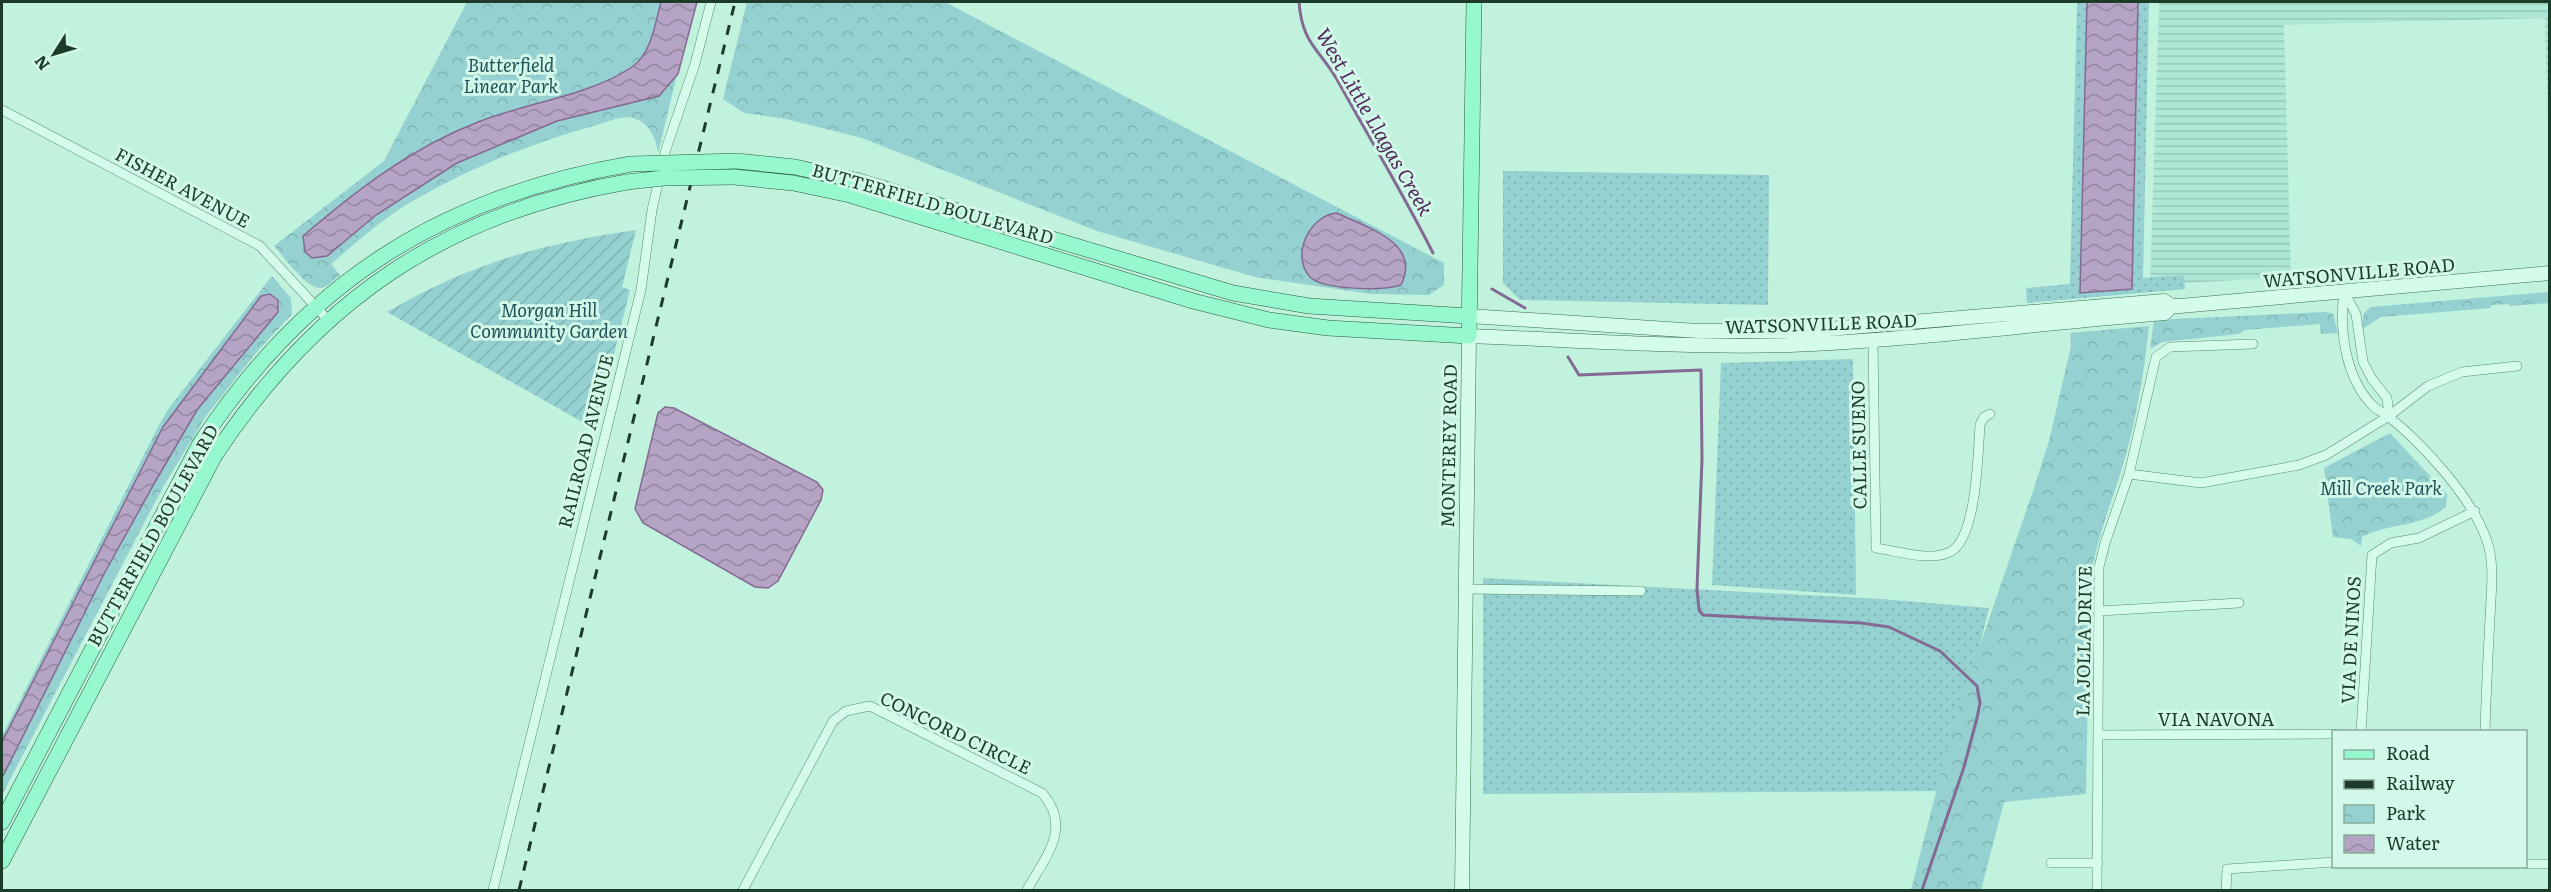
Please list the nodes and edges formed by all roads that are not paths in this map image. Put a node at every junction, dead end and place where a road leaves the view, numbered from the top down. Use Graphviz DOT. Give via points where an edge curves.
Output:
graph roads {
  1 [pos="711,2"];
  2 [pos="1474,2"];
  3 [pos="2,110"];
  4 [pos="2550,273"];
  5 [pos="2344,292"];
  6 [pos="316,306"];
  7 [pos="2085,314"];
  8 [pos="1469,316"];
  9 [pos="328,320"];
  10 [pos="1469,336"];
  11 [pos="1873,341"];
  12 [pos="2253,344"];
  13 [pos="2517,366"];
  14 [pos="1990,414"];
  15 [pos="2389,416"];
  16 [pos="2129,474"];
  17 [pos="2475,511"];
  18 [pos="1466,589"];
  19 [pos="1641,591"];
  20 [pos="2238,603"];
  21 [pos="2099,611"];
  22 [pos="2361,730"];
  23 [pos="2485,730"];
  24 [pos="2332,734"];
  25 [pos="2098,735"];
  26 [pos="2,822"];
  27 [pos="2,861"];
  28 [pos="2332,862"];
  29 [pos="2051,863"];
  30 [pos="2098,863"];
  31 [pos="2527,864"];
  32 [pos="2550,864"];
  33 [pos="493,891"];
  34 [pos="743,891"];
  35 [pos="1027,891"];
  36 [pos="1462,891"];
  37 [pos="2097,891"];
  38 [pos="2226,891"];
  1 -- 33 [label="street, RAILROAD AVENUE" via="666,149 640,291"];
  2 -- 8 [label="main road, MONTEREY ROAD"];
  3 -- 6 [label="street, FISHER AVENUE" via="260,246"];
  4 -- 5 [label="main road, WATSONVILLE ROAD"];
  5 -- 7 [label="main road, WATSONVILLE ROAD" via="2172,306 2165,313 2137,309"];
  5 -- 15 [label="street" via="2356,314 2363,362 2387,398"];
  5 -- 15 [label="street" via="2341,315 2351,368 2374,407"];
  6 -- 8 [label="main road, BUTTERFIELD BOULEVARD, bridge" via="397,246 473,207 548,181 631,164 737,161 795,167 855,180 1233,293 1309,306"];
  6 -- 9 [label="street, FISHER AVENUE"];
  6 -- 26 [label="main road, BUTTERFIELD BOULEVARD" via="246,379 200,445"];
  7 -- 8 [label="main road, WATSONVILLE ROAD" via="1752,332"];
  7 -- 11 [label="main road, WATSONVILLE ROAD"];
  8 -- 10 [label="main road, MONTEREY ROAD"];
  9 -- 10 [label="main road, BUTTERFIELD BOULEVARD, bridge" via="409,260 478,224 552,197 627,182 734,177 793,183 850,195 1193,301 1269,320 1328,328"];
  9 -- 27 [label="main road, BUTTERFIELD BOULEVARD" via="267,382 215,454"];
  10 -- 11 [label="main road, WATSONVILLE ROAD" via="1722,345"];
  10 -- 18 [label="main road, MONTEREY ROAD"];
  11 -- 14 [label="street, CALLE SUENO" via="1876,548 1934,556 1952,551 1971,513 1980,425"];
  12 -- 16 [label="street, LA JOLLA DRIVE" via="2170,347 2156,357"];
  13 -- 15 [label="street" via="2454,375 2428,386"];
  15 -- 16 [label="street" via="2326,455 2299,465 2201,483"];
  15 -- 17 [label="street"];
  16 -- 21 [label="street, LA JOLLA DRIVE" via="2104,543 2099,567"];
  17 -- 22 [label="street, VIA DE NINOS" via="2419,538 2391,543 2372,555"];
  17 -- 23 [label="street" via="2488,543 2492,572"];
  18 -- 19 [label="street"];
  18 -- 36 [label="main road, MONTEREY ROAD"];
  20 -- 21 [label="street"];
  21 -- 25 [label="street, LA JOLLA DRIVE"];
  24 -- 25 [label="street, VIA NAVONA"];
  25 -- 30 [label="street, LA JOLLA DRIVE"];
  28 -- 38 [label="street" via="2226,869"];
  29 -- 30 [label="street"];
  30 -- 37 [label="street, LA JOLLA DRIVE"];
  31 -- 32 [label="street"];
  34 -- 35 [label="street, CONCORD CIRCLE" via="832,721 846,711 870,706 1041,793 1052,804 1057,820 1056,837"];
}
